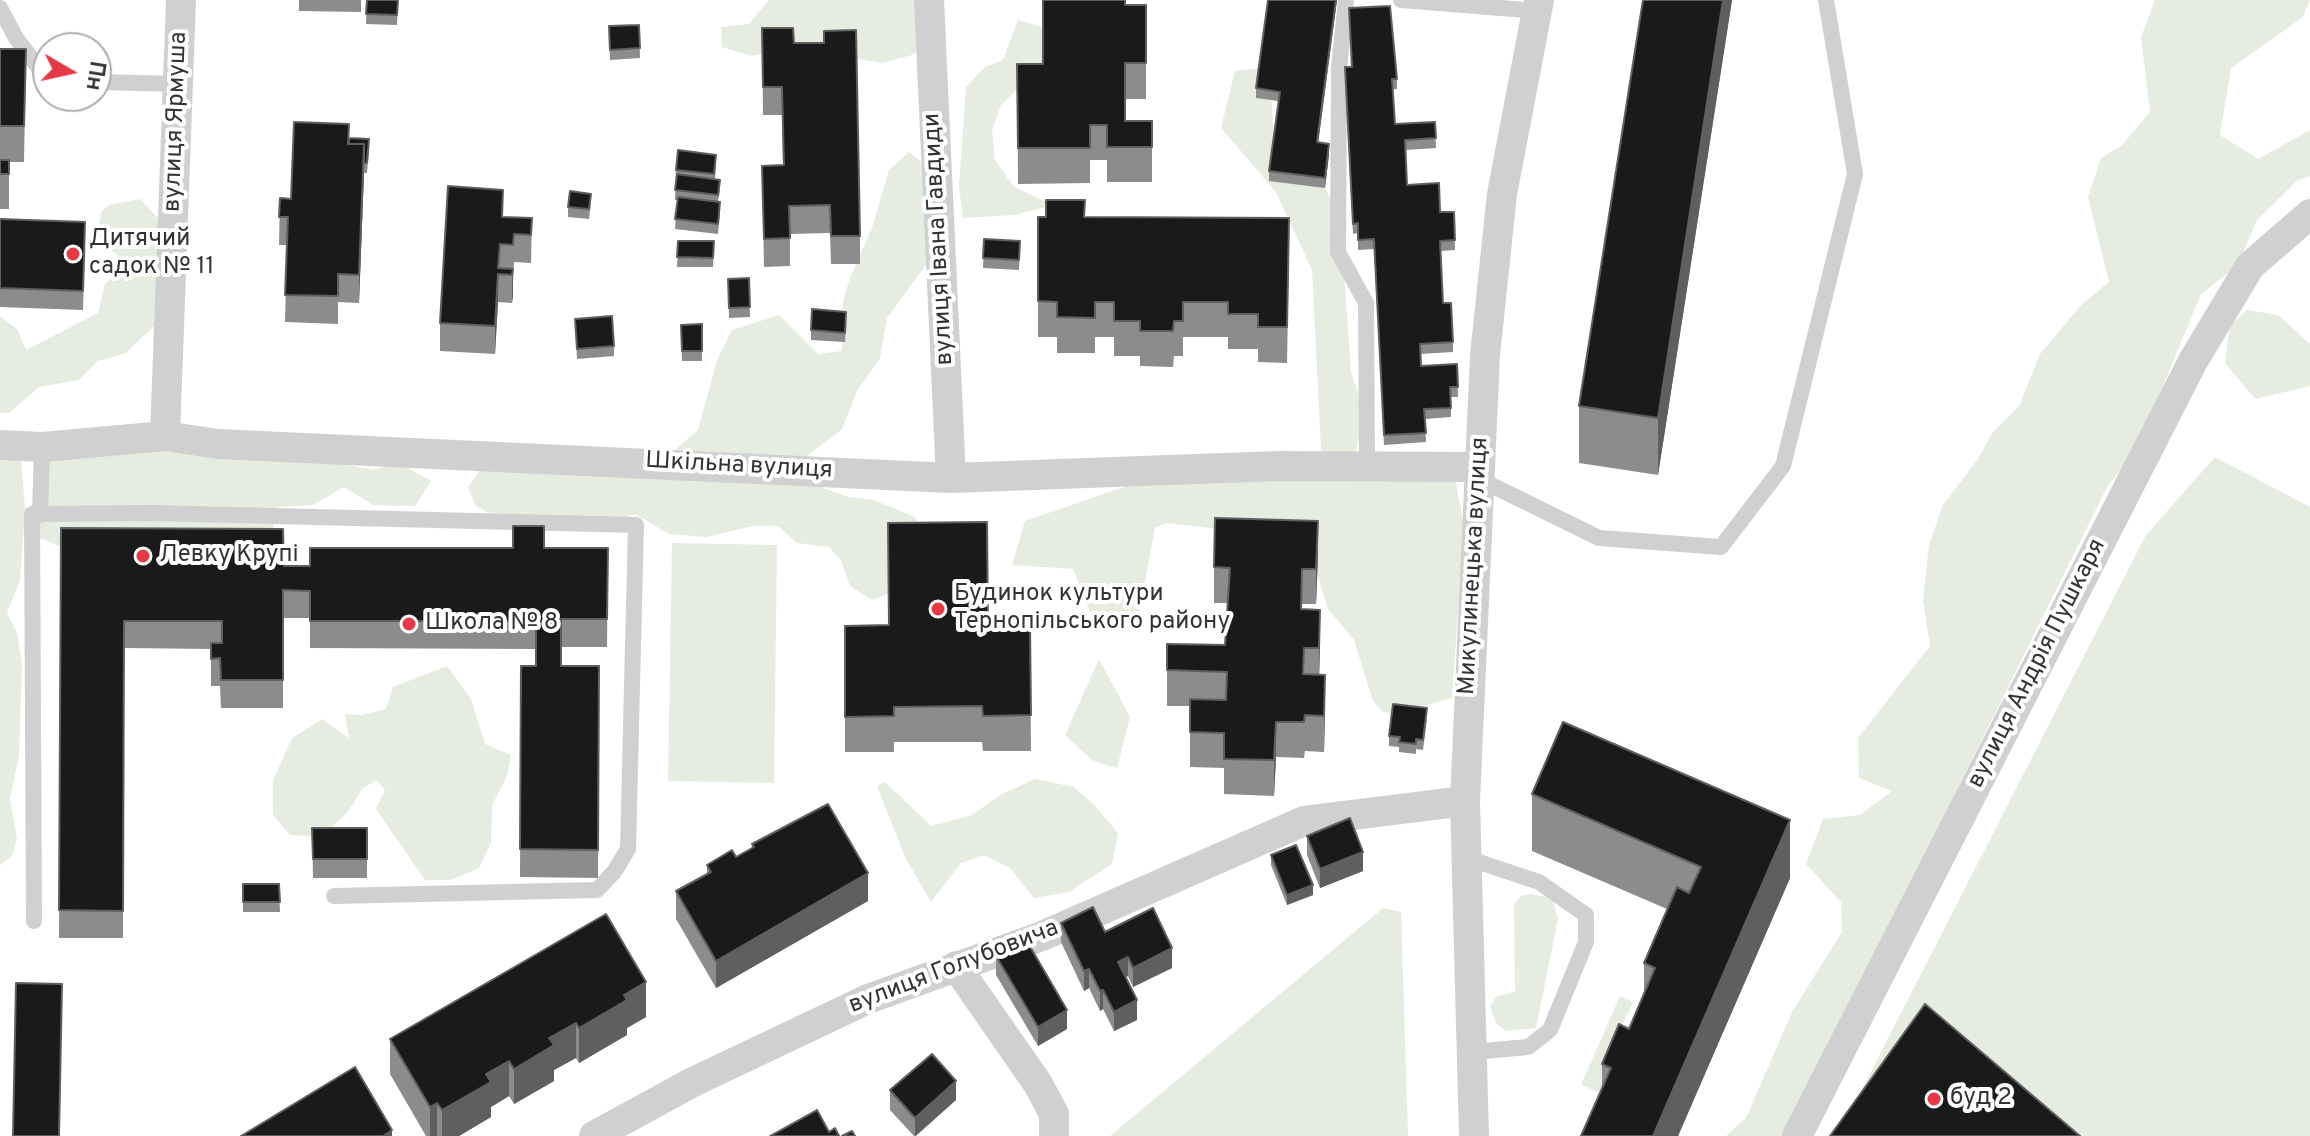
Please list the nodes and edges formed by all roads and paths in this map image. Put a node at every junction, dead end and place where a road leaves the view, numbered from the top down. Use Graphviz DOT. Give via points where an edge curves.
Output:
graph roads {
  1 [pos="181,0"];
  2 [pos="929,0"];
  3 [pos="1346,0"];
  4 [pos="1401,0"];
  5 [pos="1826,0"];
  6 [pos="1538,6"];
  7 [pos="0,8"];
  8 [pos="32,59"];
  9 [pos="112,82"];
  10 [pos="178,84"];
  11 [pos="2310,214"];
  12 [pos="165,436"];
  13 [pos="0,445"];
  14 [pos="42,447"];
  15 [pos="1367,467"];
  16 [pos="1479,473"];
  17 [pos="951,478"];
  18 [pos="40,515"];
  19 [pos="1465,801"];
  20 [pos="1467,858"];
  21 [pos="334,896"];
  22 [pos="34,921"];
  23 [pos="956,966"];
  24 [pos="1473,1052"];
  25 [pos="594,1136"];
  26 [pos="1054,1136"];
  27 [pos="1474,1136"];
  28 [pos="1797,1136"];
  1 -- 10 [label="street, вулиця Ярмуша"];
  2 -- 17 [label="street, вулиця Івана Гавдиди"];
  3 -- 15 [label="lane" via="1339,69 1338,252 1366,303"];
  4 -- 6 [label="lane"];
  5 -- 16 [label="lane" via="1855,174 1783,466 1721,547 1599,538"];
  6 -- 16 [label="street, Микулинецька вулиця" via="1502,194"];
  7 -- 8 [label="lane"];
  9 -- 10 [label="lane"];
  10 -- 12 [label="street, вулиця Ярмуша"];
  11 -- 28 [label="street, вулиця Андрія Пушкаря" via="2250,266 2193,361"];
  12 -- 14 [label="street, Шкільна вулиця"];
  12 -- 17 [label="street, Шкільна вулиця" via="218,444"];
  13 -- 14 [label="street, Шкільна вулиця"];
  14 -- 18 [label="lane"];
  15 -- 16 [label="street, Шкільна вулиця"];
  15 -- 17 [label="street, Шкільна вулиця"];
  16 -- 19 [label="street, Микулинецька вулиця"];
  18 -- 21 [label="lane" via="636,525 628,849 614,872 597,890"];
  18 -- 22 [label="lane" via="32,514"];
  19 -- 20 [label="street, Микулинецька вулиця"];
  19 -- 23 [label="street, вулиця Голубовича" via="1304,821 1042,936"];
  20 -- 24 [label="street, Микулинецька вулиця"];
  20 -- 24 [label="lane" via="1539,882 1586,915 1586,942 1550,1030 1528,1047"];
  23 -- 25 [label="street, вулиця Голубовича" via="868,999 693,1082"];
  23 -- 26 [label="street" via="1038,1084 1054,1114"];
  24 -- 27 [label="street, Микулинецька вулиця"];
}
